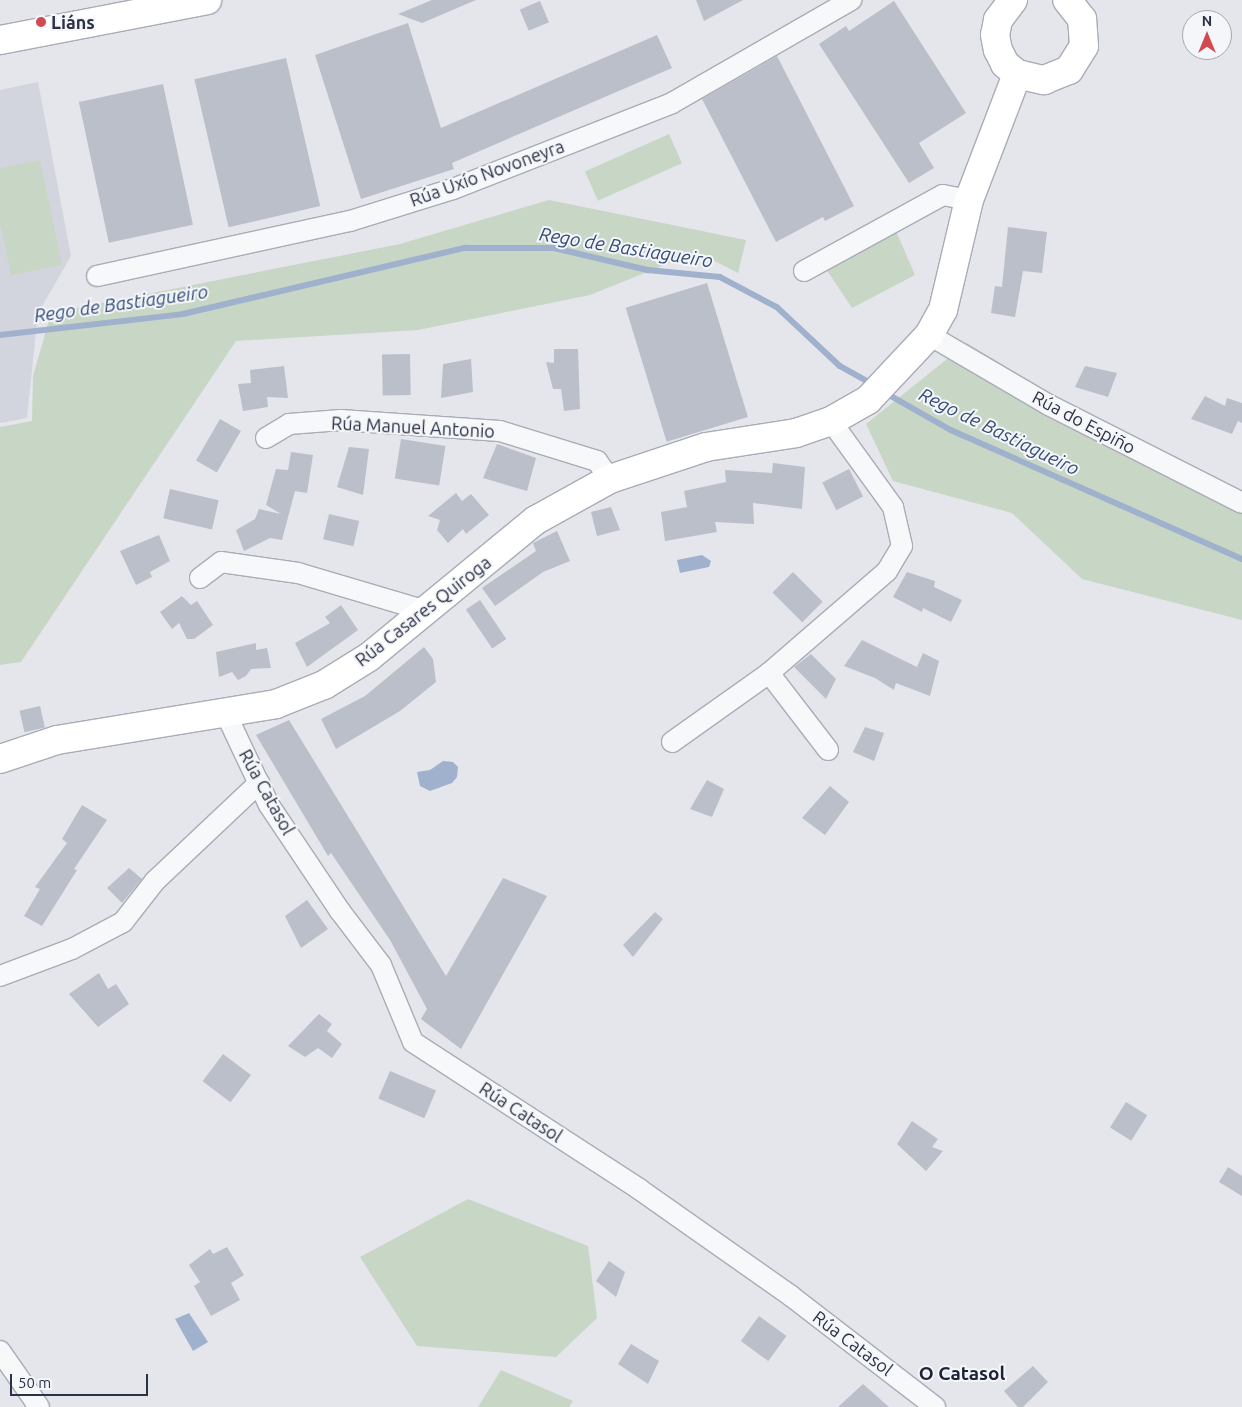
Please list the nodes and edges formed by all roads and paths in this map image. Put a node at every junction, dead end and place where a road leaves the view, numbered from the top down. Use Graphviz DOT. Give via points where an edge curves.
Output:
graph roads {
  1 [pos="207,0"];
  2 [pos="851,0"];
  3 [pos="1067,0"];
  4 [pos="1001,7"];
  5 [pos="0,40"];
  6 [pos="1017,74"];
  7 [pos="968,200"];
  8 [pos="804,271"];
  9 [pos="97,276"];
  10 [pos="929,335"];
  11 [pos="831,421"];
  12 [pos="266,438"];
  13 [pos="610,479"];
  14 [pos="1242,503"];
  15 [pos="200,578"];
  16 [pos="426,611"];
  17 [pos="769,673"];
  18 [pos="226,714"];
  19 [pos="672,742"];
  20 [pos="828,750"];
  21 [pos="0,759"];
  22 [pos="259,783"];
  23 [pos="0,976"];
  24 [pos="0,1352"];
  25 [pos="39,1407"];
  26 [pos="935,1407"];
  1 -- 5 [label="street"];
  2 -- 9 [label="street, Rúa Uxío Novoneyra" via="672,102 453,189 350,221"];
  3 -- 6 [label="street" via="1082,19 1085,32 1078,59 1069,70 1044,80"];
  4 -- 6 [label="street" via="995,35 998,50 1005,64"];
  6 -- 7 [label="street, Rúa Casares Quiroga"];
  7 -- 8 [label="street" via="944,195"];
  7 -- 10 [label="street, Rúa Casares Quiroga" via="943,310"];
  10 -- 11 [label="street, Rúa Casares Quiroga" via="868,400"];
  10 -- 14 [label="street, Rúa do Espiño" via="1049,405"];
  11 -- 13 [label="street, Rúa Casares Quiroga" via="796,433 706,447"];
  11 -- 17 [label="street" via="893,507 902,546 887,571"];
  12 -- 13 [label="street, Rúa Manuel Antonio" via="289,424 341,420 500,431 597,461"];
  13 -- 16 [label="street, Rúa Casares Quiroga" via="536,520"];
  15 -- 16 [label="street" via="221,562 298,573"];
  16 -- 18 [label="street, Rúa Casares Quiroga" via="369,657 324,685 276,704"];
  17 -- 19 [label="street"];
  17 -- 20 [label="street"];
  18 -- 21 [label="street, Rúa Casares Quiroga" via="57,740"];
  18 -- 22 [label="street, Rúa Catasol"];
  22 -- 23 [label="street" via="155,881 123,922 72,948"];
  22 -- 26 [label="street, Rúa Catasol" via="269,805 381,965 413,1042 639,1189 791,1296"];
  24 -- 25 [label="street"];
}
